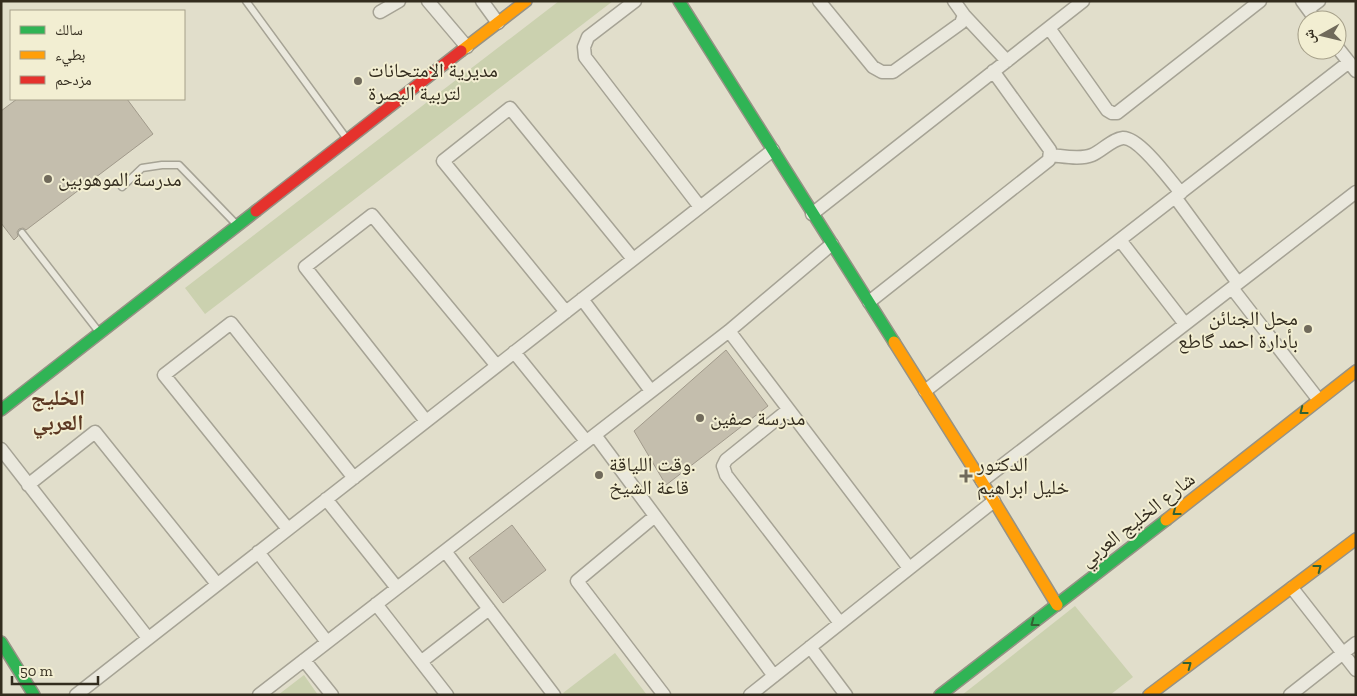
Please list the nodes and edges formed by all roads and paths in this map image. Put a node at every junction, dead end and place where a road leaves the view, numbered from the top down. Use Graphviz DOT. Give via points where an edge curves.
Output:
graph roads {
  1 [pos="246,1"];
  2 [pos="399,1"];
  3 [pos="482,1"];
  4 [pos="526,1"];
  5 [pos="635,1"];
  6 [pos="679,1"];
  7 [pos="819,1"];
  8 [pos="954,1"];
  9 [pos="1083,1"];
  10 [pos="1260,1"];
  11 [pos="1319,1"];
  12 [pos="433,3"];
  13 [pos="1305,5"];
  14 [pos="380,12"];
  15 [pos="964,15"];
  16 [pos="498,23"];
  17 [pos="1049,28"];
  18 [pos="467,47"];
  19 [pos="1007,61"];
  20 [pos="1352,66"];
  21 [pos="993,71"];
  22 [pos="348,140"];
  23 [pos="773,150"];
  24 [pos="1050,155"];
  25 [pos="122,187"];
  26 [pos="1356,192"];
  27 [pos="1178,195"];
  28 [pos="700,207"];
  29 [pos="812,214"];
  30 [pos="238,226"];
  31 [pos="22,233"];
  32 [pos="1120,240"];
  33 [pos="832,244"];
  34 [pos="633,259"];
  35 [pos="1235,285"];
  36 [pos="582,299"];
  37 [pos="868,302"];
  38 [pos="566,312"];
  39 [pos="1185,324"];
  40 [pos="729,331"];
  41 [pos="100,333"];
  42 [pos="514,352"];
  43 [pos="496,366"];
  44 [pos="1356,371"];
  45 [pos="651,391"];
  46 [pos="925,392"];
  47 [pos="1318,399"];
  48 [pos="1,410"];
  49 [pos="788,410"];
  50 [pos="426,421"];
  51 [pos="590,438"];
  52 [pos="1,449"];
  53 [pos="354,478"];
  54 [pos="982,482"];
  55 [pos="28,485"];
  56 [pos="326,499"];
  57 [pos="994,501"];
  58 [pos="655,516"];
  59 [pos="288,530"];
  60 [pos="1355,542"];
  61 [pos="445,551"];
  62 [pos="258,552"];
  63 [pos="909,568"];
  64 [pos="217,584"];
  65 [pos="397,588"];
  66 [pos="1292,588"];
  67 [pos="376,604"];
  68 [pos="1057,605"];
  69 [pos="489,609"];
  70 [pos="840,623"];
  71 [pos="148,638"];
  72 [pos="1,642"];
  73 [pos="327,642"];
  74 [pos="1356,643"];
  75 [pos="810,647"];
  76 [pos="1342,653"];
  77 [pos="304,660"];
  78 [pos="422,661"];
  79 [pos="1356,670"];
  80 [pos="774,676"];
  81 [pos="1292,694"];
  82 [pos="34,695"];
  83 [pos="76,695"];
  84 [pos="259,695"];
  85 [pos="332,695"];
  86 [pos="447,695"];
  87 [pos="554,695"];
  88 [pos="664,695"];
  89 [pos="750,695"];
  90 [pos="846,695"];
  91 [pos="940,695"];
  92 [pos="1149,695"];
  1 -- 22 [label="lane"];
  2 -- 14 [label="street"];
  3 -- 16 [label="street"];
  4 -- 16 [label="street"];
  5 -- 28 [label="street" via="588,36 585,57"];
  6 -- 23 [label="street"];
  7 -- 15 [label="street" via="873,67 882,72 893,72 961,23"];
  8 -- 15 [label="street"];
  9 -- 17 [label="street"];
  10 -- 17 [label="street" via="1117,113 1107,110"];
  11 -- 13 [label="street"];
  12 -- 18 [label="street"];
  15 -- 19 [label="street"];
  16 -- 18 [label="street"];
  17 -- 19 [label="street"];
  18 -- 22 [label="street"];
  19 -- 21 [label="street"];
  20 -- 27 [label="street"];
  21 -- 24 [label="street" via="1050,150"];
  21 -- 29 [label="street"];
  22 -- 30 [label="street"];
  23 -- 28 [label="street"];
  23 -- 29 [label="street"];
  24 -- 27 [label="street" via="1084,157 1116,140 1132,140 1145,151"];
  24 -- 37 [label="street" via="1044,165"];
  25 -- 30 [label="lane" via="142,168 179,165"];
  26 -- 35 [label="street"];
  27 -- 32 [label="street"];
  27 -- 35 [label="street"];
  28 -- 34 [label="street"];
  29 -- 33 [label="street"];
  30 -- 41 [label="street"];
  31 -- 41 [label="lane"];
  32 -- 39 [label="street"];
  32 -- 46 [label="street"];
  33 -- 37 [label="street"];
  33 -- 40 [label="street"];
  34 -- 36 [label="street"];
  34 -- 38 [label="street" via="510,108 443,161"];
  35 -- 39 [label="street"];
  35 -- 47 [label="street"];
  36 -- 38 [label="street"];
  36 -- 45 [label="street"];
  37 -- 46 [label="street"];
  38 -- 42 [label="street"];
  39 -- 54 [label="street"];
  40 -- 45 [label="street"];
  40 -- 49 [label="street"];
  41 -- 48 [label="street"];
  42 -- 43 [label="street"];
  42 -- 51 [label="street"];
  43 -- 50 [label="street"];
  43 -- 50 [label="street" via="372,214 305,267"];
  44 -- 47 [label="street, شارع الخليج العربي"];
  45 -- 51 [label="street"];
  46 -- 54 [label="street"];
  47 -- 68 [label="street, شارع الخليج العربي, one-way"];
  49 -- 63 [label="street"];
  49 -- 70 [label="street" via="726,460 723,466 726,475"];
  50 -- 53 [label="street"];
  51 -- 58 [label="street"];
  51 -- 61 [label="street"];
  52 -- 55 [label="street"];
  53 -- 56 [label="street"];
  53 -- 59 [label="street" via="231,323 164,375"];
  54 -- 57 [label="street"];
  55 -- 64 [label="street" via="95,432"];
  55 -- 71 [label="street"];
  56 -- 59 [label="street"];
  56 -- 65 [label="street"];
  57 -- 63 [label="street"];
  57 -- 68 [label="street"];
  58 -- 80 [label="street"];
  58 -- 88 [label="street" via="577,582"];
  59 -- 62 [label="street"];
  66 -- 60 [label="street, one-way"];
  61 -- 65 [label="street"];
  61 -- 69 [label="street"];
  62 -- 64 [label="street"];
  62 -- 73 [label="street"];
  63 -- 70 [label="street"];
  64 -- 71 [label="street"];
  65 -- 67 [label="street"];
  66 -- 76 [label="street"];
  92 -- 66 [label="street, one-way"];
  67 -- 73 [label="street"];
  67 -- 78 [label="street"];
  68 -- 91 [label="street, شارع الخليج العربي, one-way"];
  69 -- 78 [label="street"];
  69 -- 87 [label="street"];
  70 -- 75 [label="street"];
  71 -- 83 [label="street"];
  72 -- 82 [label="street"];
  73 -- 77 [label="street"];
  74 -- 76 [label="street"];
  75 -- 80 [label="street"];
  75 -- 90 [label="street"];
  76 -- 79 [label="street"];
  76 -- 81 [label="street"];
  77 -- 84 [label="street"];
  77 -- 85 [label="street"];
  78 -- 86 [label="street"];
  80 -- 89 [label="street"];
}
